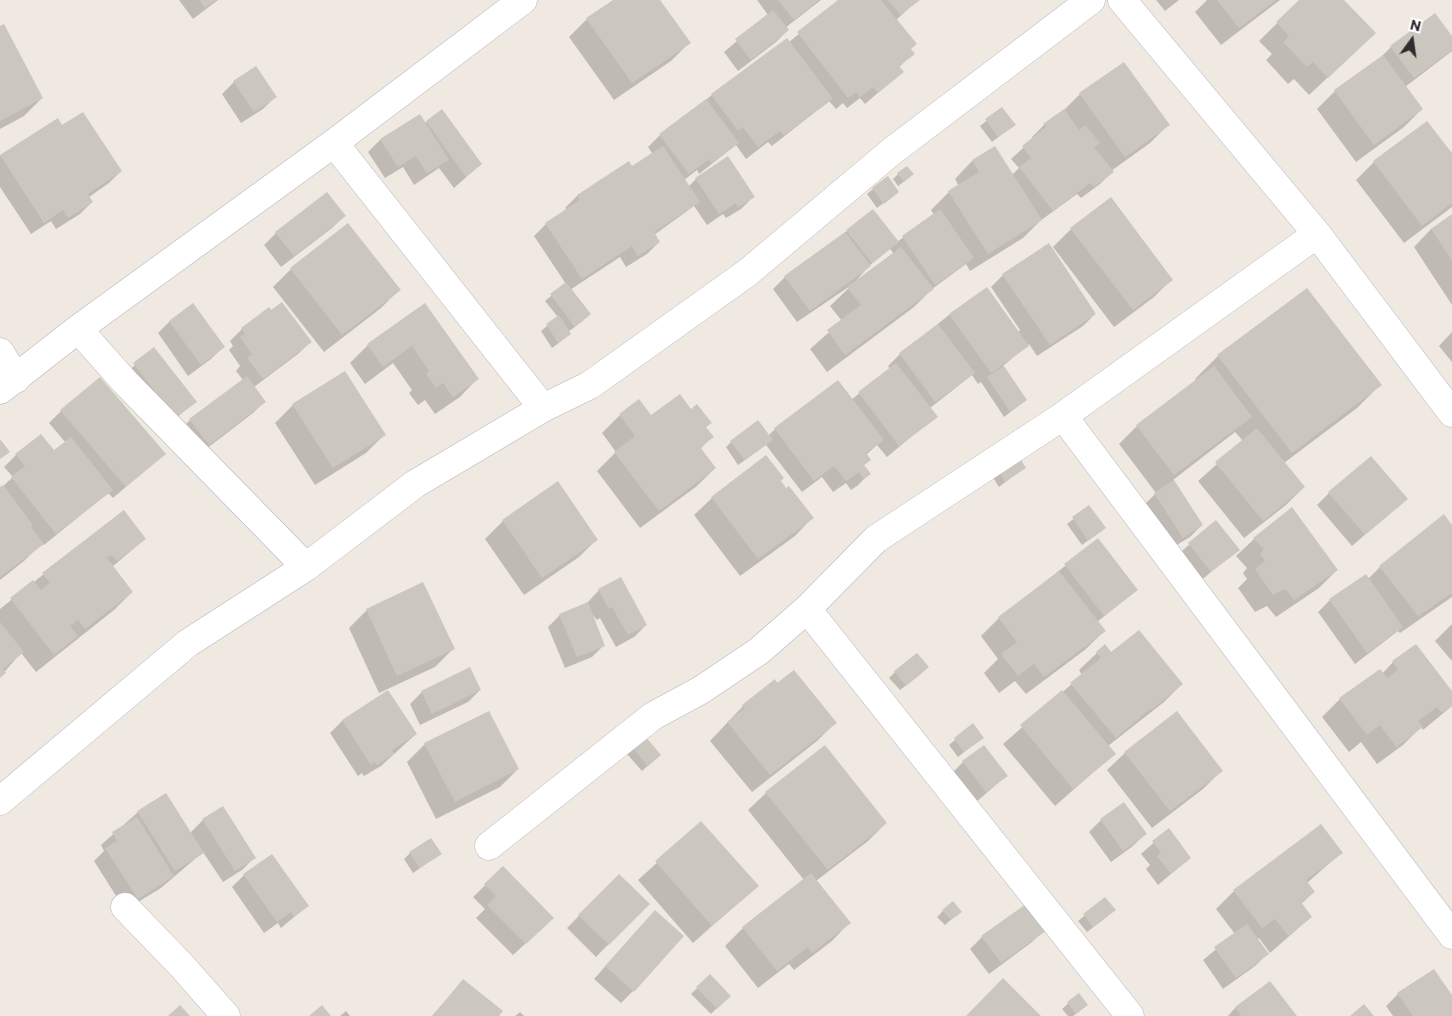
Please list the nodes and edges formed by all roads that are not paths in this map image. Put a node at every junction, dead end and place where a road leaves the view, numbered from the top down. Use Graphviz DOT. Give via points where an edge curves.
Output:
graph roads {
  1 [pos="523,0"];
  2 [pos="1091,0"];
  3 [pos="1122,0"];
  4 [pos="334,143"];
  5 [pos="1317,234"];
  6 [pos="78,329"];
  7 [pos="0,352"];
  8 [pos="8,385"];
  9 [pos="543,408"];
  10 [pos="1452,413"];
  11 [pos="1063,416"];
  12 [pos="306,568"];
  13 [pos="807,609"];
  14 [pos="0,801"];
  15 [pos="489,846"];
  16 [pos="125,907"];
  17 [pos="1452,935"];
  18 [pos="226,1016"];
  19 [pos="1130,1016"];
  1 -- 4 [label="street"];
  2 -- 9 [label="street" via="891,152 747,273 590,385"];
  3 -- 5 [label="street"];
  4 -- 6 [label="street"];
  4 -- 9 [label="street"];
  5 -- 10 [label="street"];
  5 -- 11 [label="street"];
  6 -- 8 [label="street"];
  6 -- 12 [label="street" via="125,382"];
  7 -- 8 [label="street"];
  9 -- 12 [label="street" via="415,484"];
  11 -- 13 [label="street" via="876,539"];
  11 -- 17 [label="street"];
  12 -- 14 [label="street" via="188,643"];
  13 -- 15 [label="street" via="760,651 701,690 653,716"];
  13 -- 19 [label="street"];
  16 -- 18 [label="street"];
}
